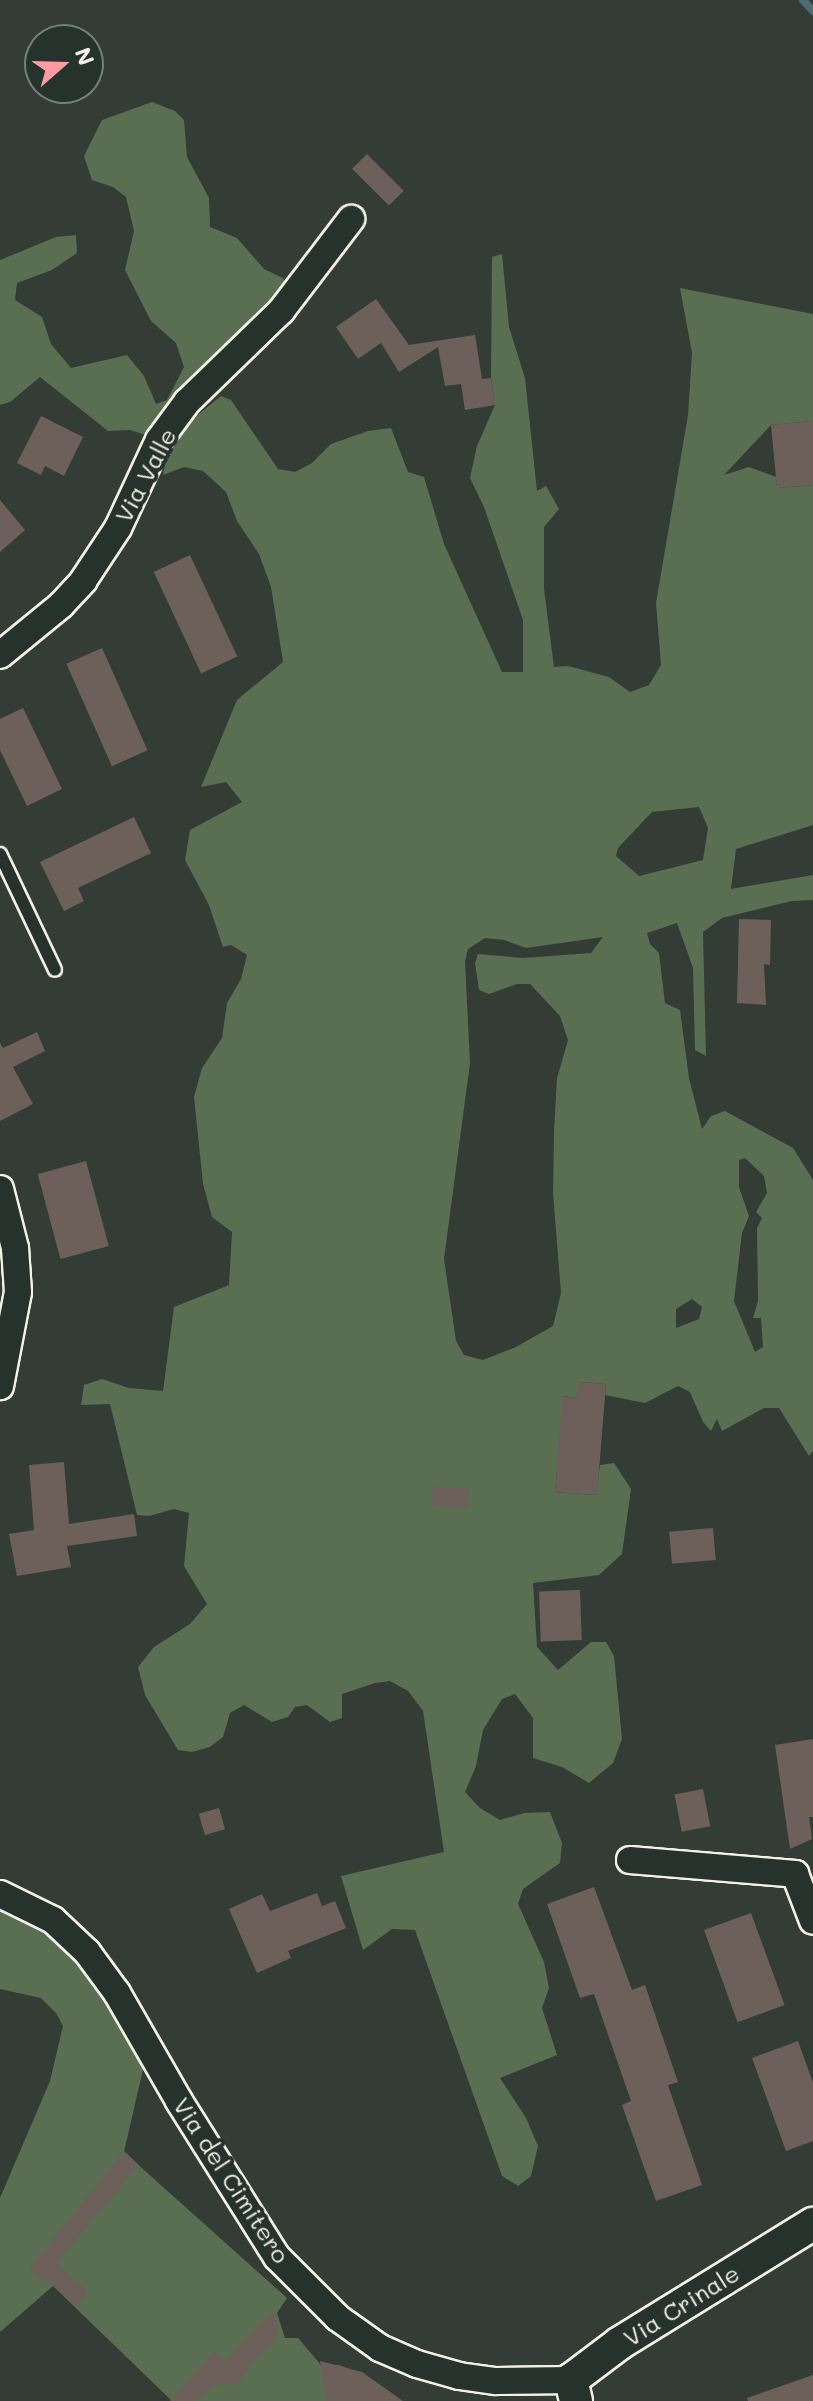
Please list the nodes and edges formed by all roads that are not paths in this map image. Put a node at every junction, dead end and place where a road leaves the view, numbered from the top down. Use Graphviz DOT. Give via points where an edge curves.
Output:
graph roads {
  1 [pos="351,219"];
  2 [pos="0,655"];
  3 [pos="0,854"];
  4 [pos="55,970"];
  5 [pos="0,1189"];
  6 [pos="0,1386"];
  7 [pos="630,1860"];
  8 [pos="0,1894"];
  9 [pos="813,1921"];
  10 [pos="813,2224"];
  11 [pos="574,2390"];
  1 -- 2 [label="street, Via Valle" via="281,311 187,402 159,440 118,528 83,581"];
  3 -- 4 [label="lane"];
  5 -- 6 [label="street" via="15,1248 18,1292"];
  7 -- 9 [label="street" via="795,1874"];
  8 -- 11 [label="street, Via del Cimitero" via="53,1920 87,1952 277,2257 338,2318 380,2348 417,2364 459,2376"];
  10 -- 11 [label="street, Via Crinale" via="620,2343"];
}
